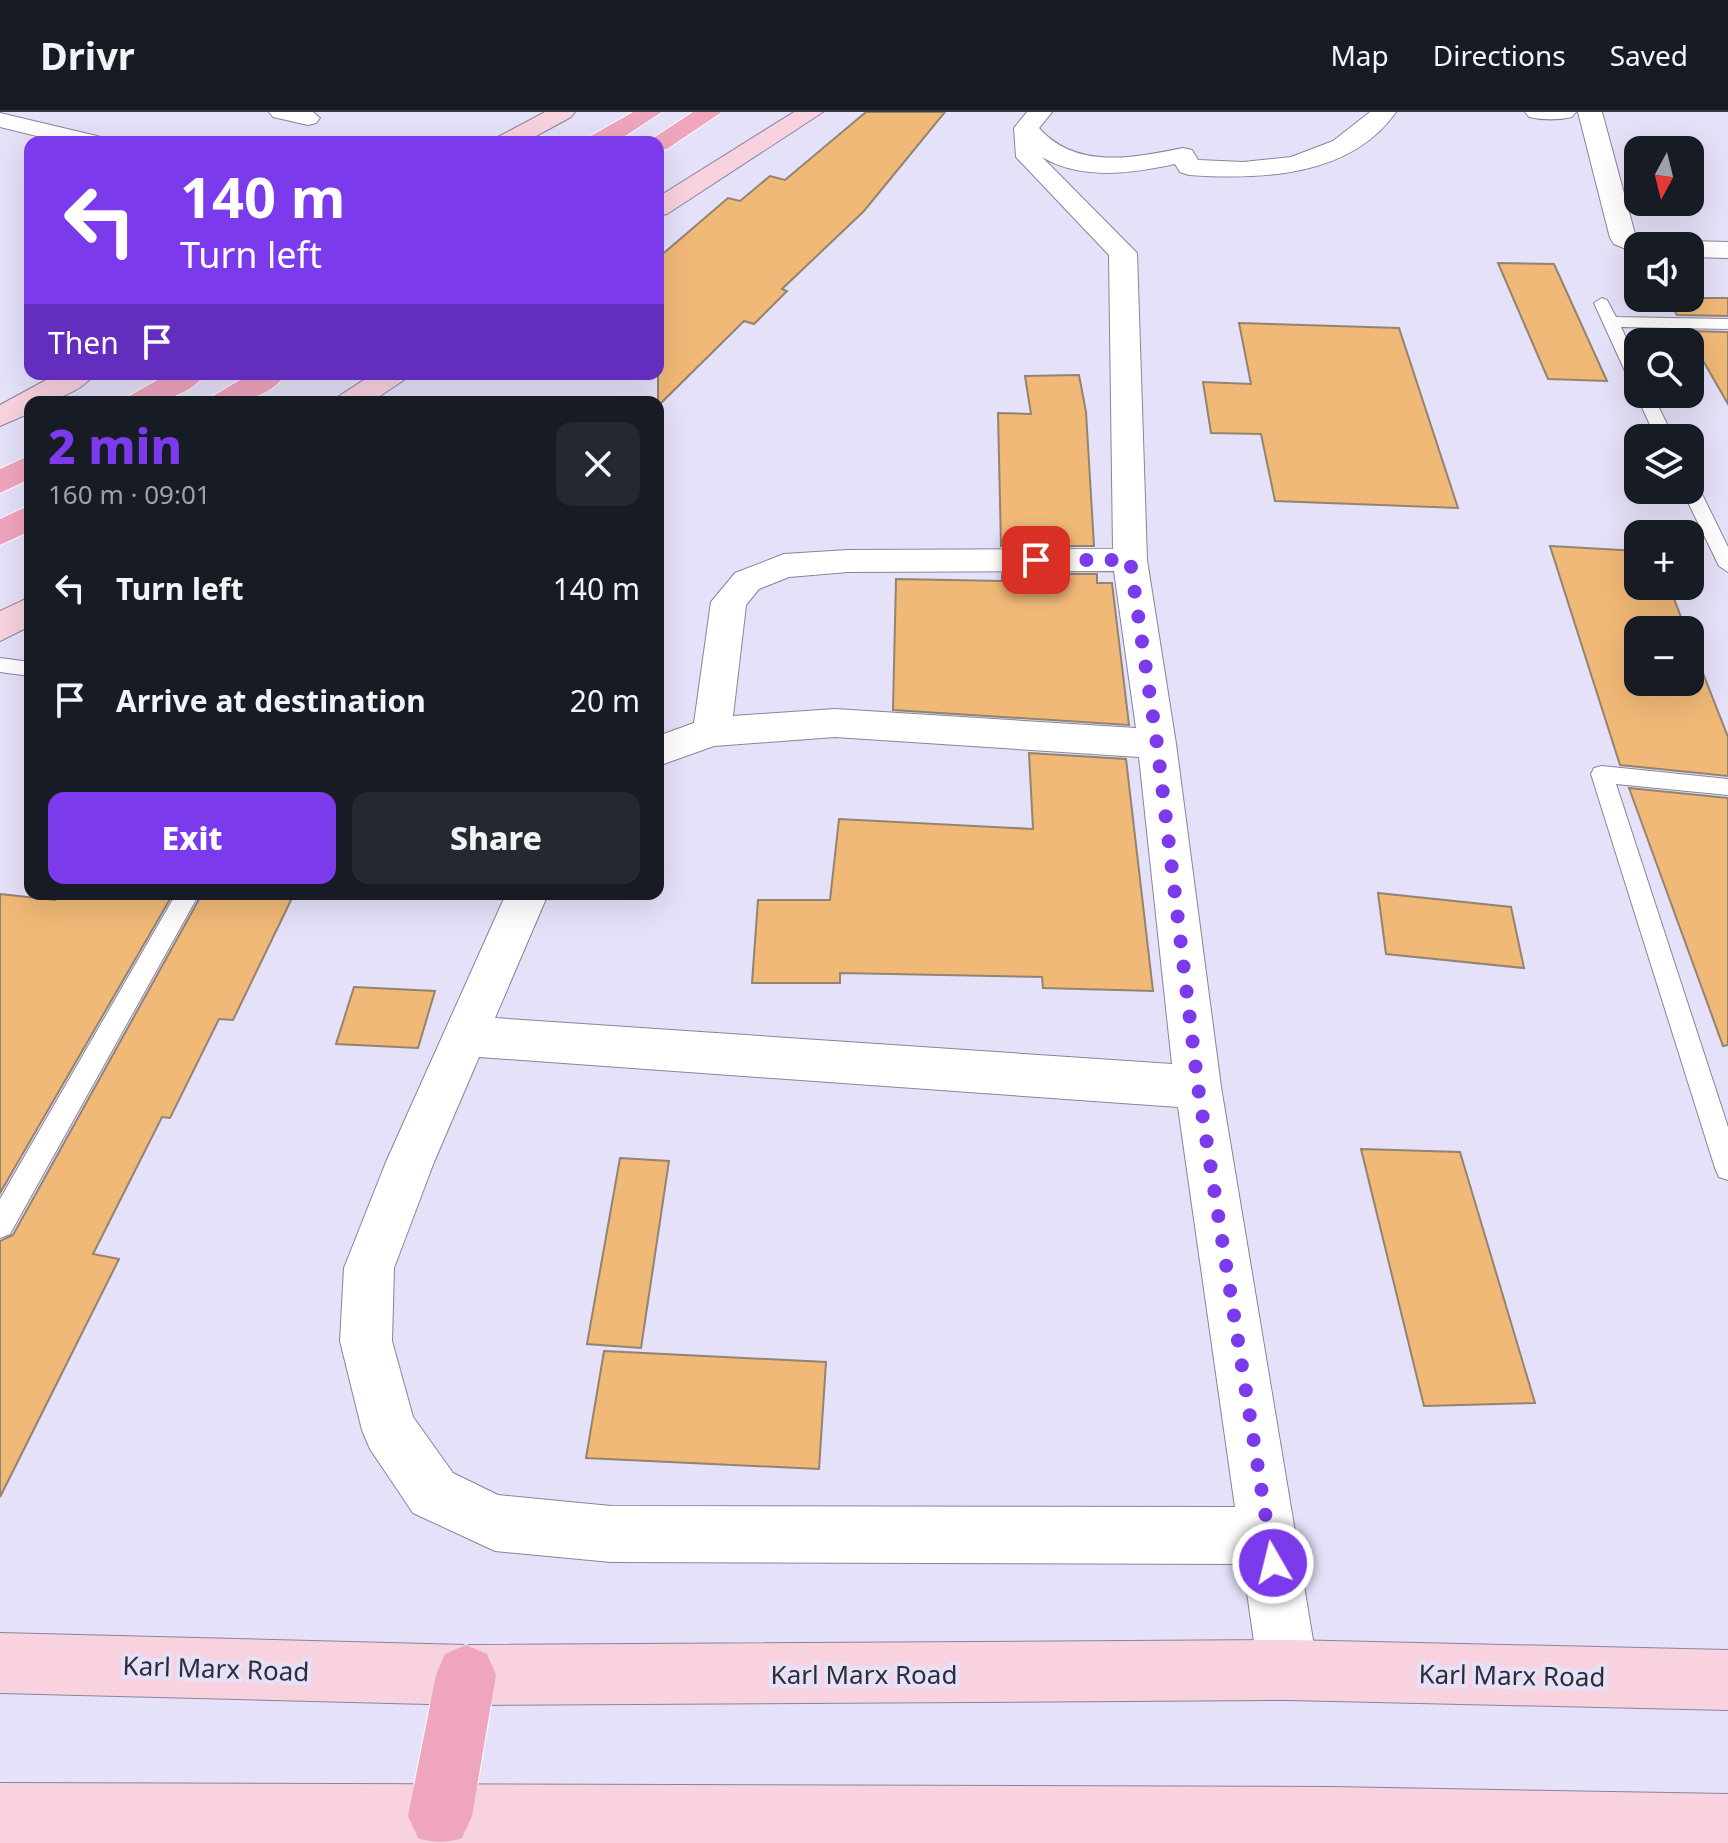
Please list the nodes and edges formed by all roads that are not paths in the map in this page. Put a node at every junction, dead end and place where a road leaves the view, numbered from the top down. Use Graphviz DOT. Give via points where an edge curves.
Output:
graph roads {
  1 [pos="9,112"];
  2 [pos="281,112"];
  3 [pos="563,112"];
  4 [pos="650,112"];
  5 [pos="710,112"];
  6 [pos="811,112"];
  7 [pos="1384,112"];
  8 [pos="1537,112"];
  9 [pos="1564,112"];
  10 [pos="1590,112"];
  11 [pos="0,118"];
  12 [pos="308,118"];
  13 [pos="1033,120"];
  14 [pos="69,136"];
  15 [pos="518,136"];
  16 [pos="608,136"];
  17 [pos="664,140"];
  18 [pos="664,204"];
  19 [pos="1624,239"];
  20 [pos="1704,249"];
  21 [pos="1728,250"];
  22 [pos="1602,303"];
  23 [pos="1609,322"];
  24 [pos="1728,324"];
  25 [pos="1624,353"];
  26 [pos="68,380"];
  27 [pos="179,380"];
  28 [pos="261,380"];
  29 [pos="384,380"];
  30 [pos="39,396"];
  31 [pos="151,396"];
  32 [pos="234,396"];
  33 [pos="359,396"];
  34 [pos="24,404"];
  35 [pos="0,417"];
  36 [pos="24,469"];
  37 [pos="0,483"];
  38 [pos="1698,504"];
  39 [pos="1702,513"];
  40 [pos="1728,513"];
  41 [pos="24,520"];
  42 [pos="0,534"];
  43 [pos="1130,560"];
  44 [pos="1728,566"];
  45 [pos="24,613"];
  46 [pos="0,628"];
  47 [pos="0,665"];
  48 [pos="24,668"];
  49 [pos="712,732"];
  50 [pos="1157,744"];
  51 [pos="664,749"];
  52 [pos="1728,787"];
  53 [pos="185,900"];
  54 [pos="524,900"];
  55 [pos="467,1036"];
  56 [pos="1198,1087"];
  57 [pos="1728,1168"];
  58 [pos="2,1216"];
  59 [pos="1269,1536"];
  60 [pos="0,1663"];
  61 [pos="1288,1670"];
  62 [pos="466,1675"];
  63 [pos="1728,1680"];
  64 [pos="0,1815"];
  65 [pos="440,1816"];
  66 [pos="1728,1826"];
  1 -- 11 [label="street"];
  2 -- 12 [label="street"];
  3 -- 15 [label="main road"];
  4 -- 16 [label="main road"];
  5 -- 17 [label="main road"];
  6 -- 18 [label="main road"];
  7 -- 13 [label="street" via="1345,147 1279,169 1230,171 1189,167 1183,155 1098,165 1054,156 1035,142"];
  8 -- 9 [label="street"];
  10 -- 19 [label="street"];
  11 -- 14 [label="street"];
  13 -- 43 [label="street" via="1028,157 1123,253"];
  20 -- 21 [label="street"];
  22 -- 23 [label="lane"];
  23 -- 24 [label="lane"];
  23 -- 25 [label="lane"];
  26 -- 30 [label="main road"];
  27 -- 31 [label="main road"];
  28 -- 32 [label="main road"];
  29 -- 33 [label="main road"];
  34 -- 35 [label="main road"];
  36 -- 37 [label="main road"];
  38 -- 39 [label="lane"];
  39 -- 40 [label="lane"];
  39 -- 44 [label="lane"];
  41 -- 42 [label="main road"];
  43 -- 49 [label="street" via="848,561 784,566 747,581 729,602"];
  43 -- 50 [label="street"];
  45 -- 46 [label="main road"];
  47 -- 48 [label="lane"];
  49 -- 50 [label="street" via="835,723"];
  49 -- 51 [label="street"];
  50 -- 56 [label="street"];
  52 -- 57 [label="lane" via="1602,774"];
  53 -- 58 [label="lane"];
  54 -- 55 [label="street"];
  55 -- 56 [label="street"];
  55 -- 59 [label="street" via="369,1268 366,1341 389,1430 433,1493 495,1523 611,1534"];
  56 -- 59 [label="street"];
  59 -- 61 [label="street"];
  60 -- 62 [label="main road, Karl Marx Road"];
  61 -- 62 [label="main road, Karl Marx Road"];
  61 -- 63 [label="main road, Karl Marx Road"];
  62 -- 65 [label="main road"];
  64 -- 65 [label="main road"];
  65 -- 66 [label="main road"];
}
